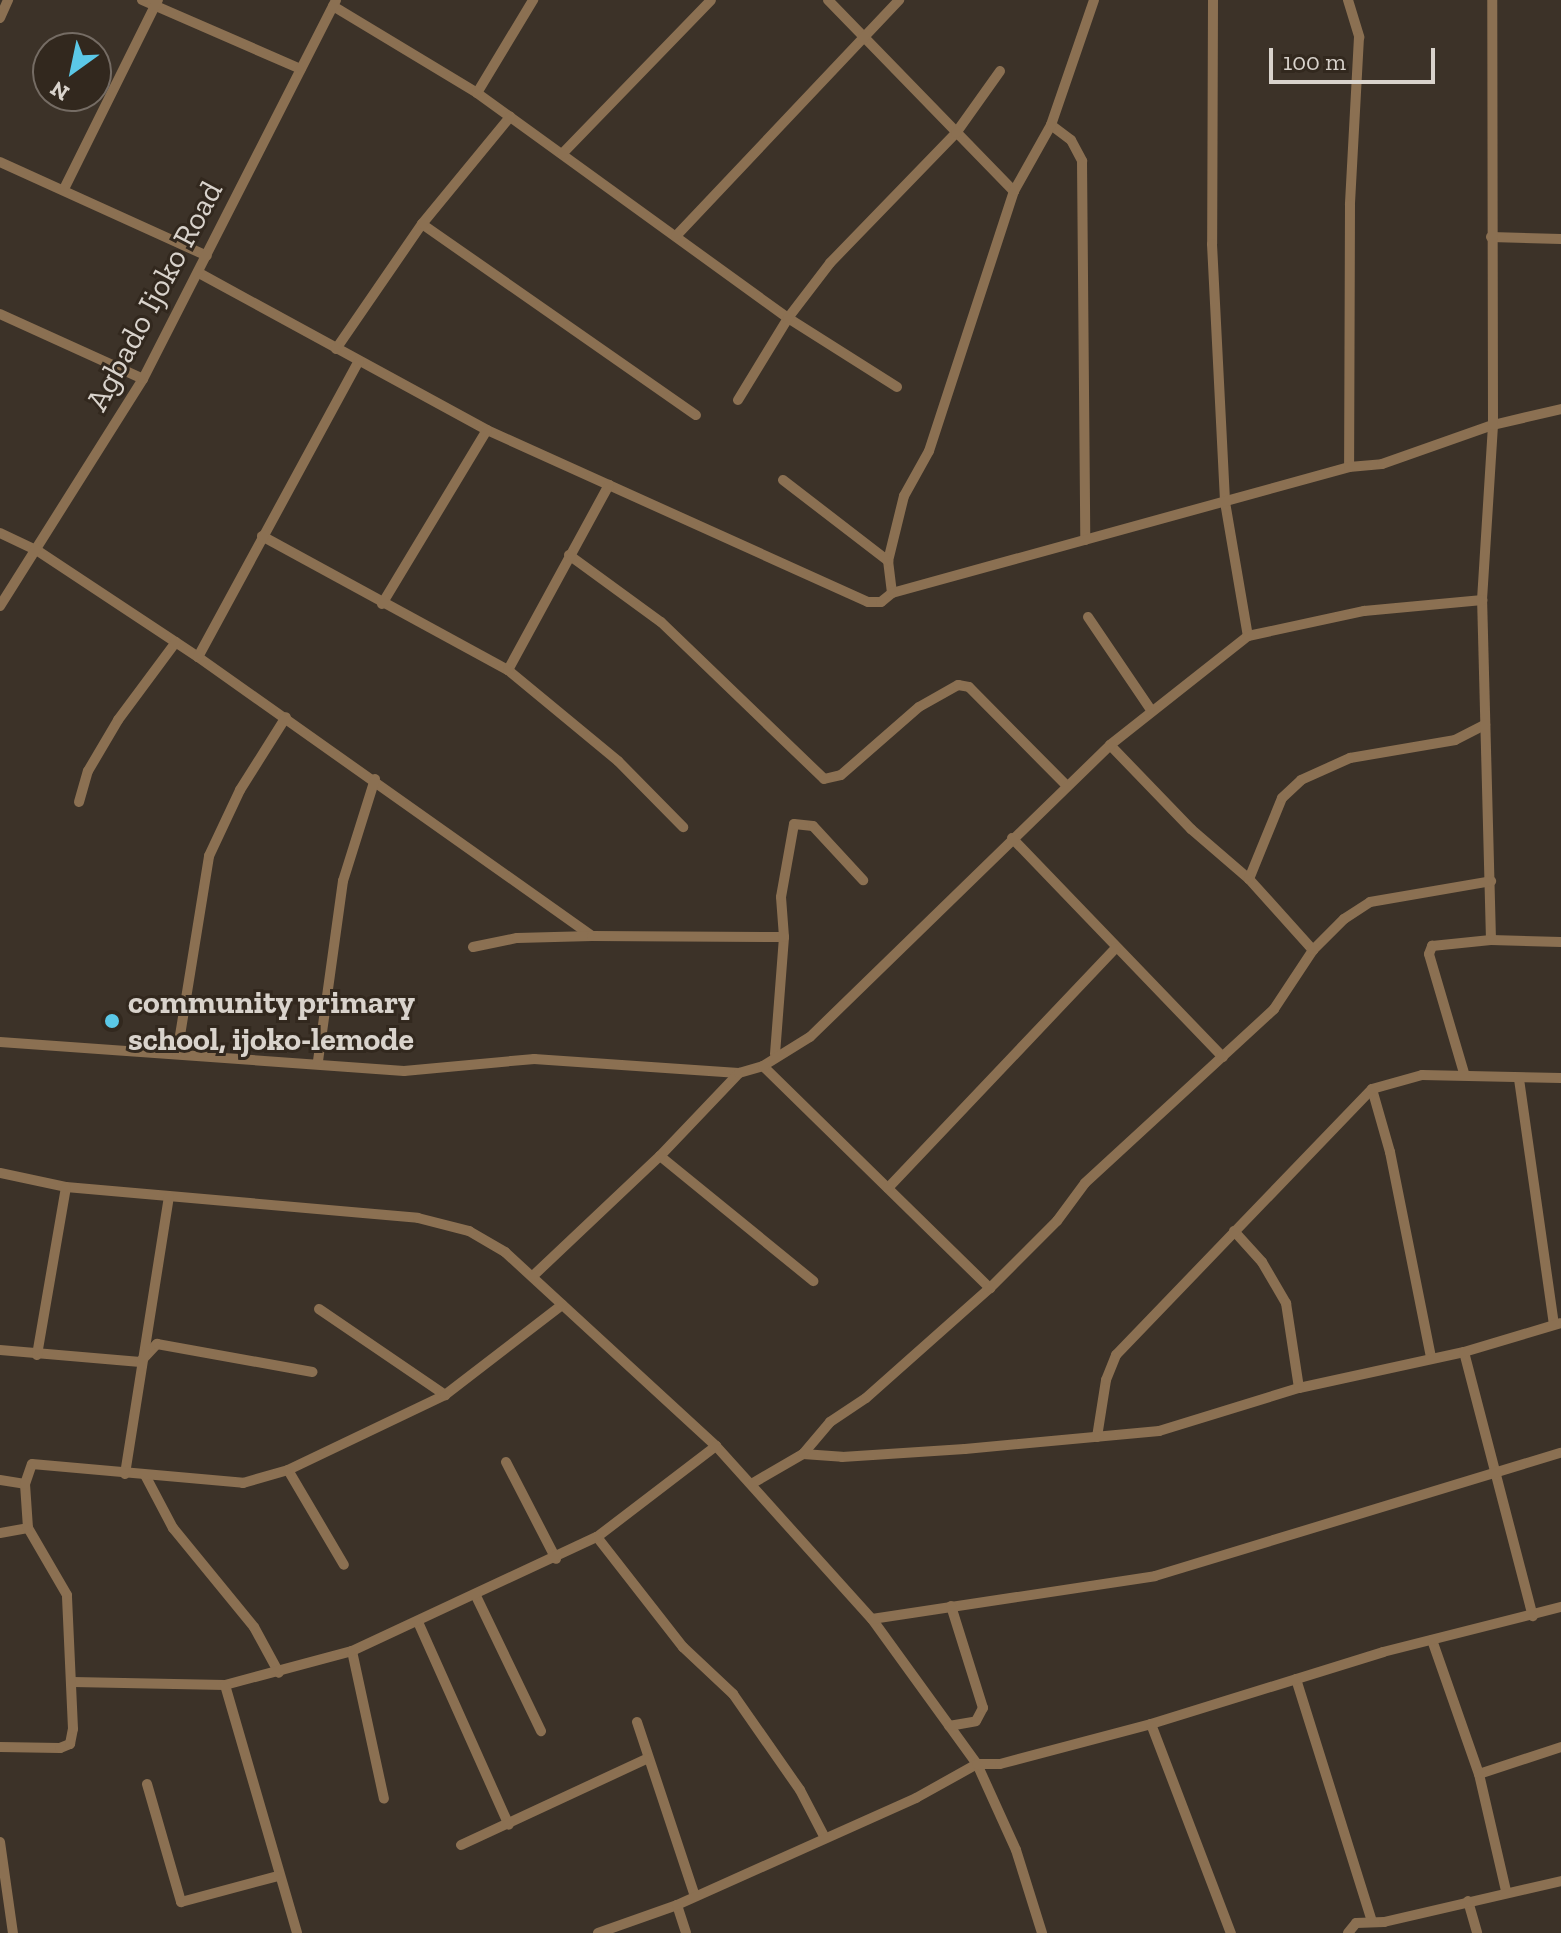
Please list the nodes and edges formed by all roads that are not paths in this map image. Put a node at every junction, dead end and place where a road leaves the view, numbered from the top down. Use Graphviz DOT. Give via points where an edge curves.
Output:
graph roads {
  1 [pos="8,0"];
  2 [pos="142,0"];
  3 [pos="533,0"];
  4 [pos="711,0"];
  5 [pos="828,0"];
  6 [pos="899,0"];
  7 [pos="1094,0"];
  8 [pos="1213,0"];
  9 [pos="1348,0"];
  10 [pos="1492,0"];
  11 [pos="156,3"];
  12 [pos="334,3"];
  13 [pos="0,18"];
  14 [pos="863,35"];
  15 [pos="301,69"];
  16 [pos="1000,71"];
  17 [pos="477,93"];
  18 [pos="510,117"];
  19 [pos="1051,125"];
  20 [pos="956,133"];
  21 [pos="562,154"];
  22 [pos="0,162"];
  23 [pos="65,187"];
  24 [pos="1014,191"];
  25 [pos="422,224"];
  26 [pos="676,236"];
  27 [pos="1491,237"];
  28 [pos="1561,239"];
  29 [pos="207,256"];
  30 [pos="199,273"];
  31 [pos="0,314"];
  32 [pos="788,318"];
  33 [pos="336,349"];
  34 [pos="359,361"];
  35 [pos="143,379"];
  36 [pos="897,387"];
  37 [pos="738,400"];
  38 [pos="1561,409"];
  39 [pos="696,415"];
  40 [pos="1493,425"];
  41 [pos="487,430"];
  42 [pos="1349,467"];
  43 [pos="783,480"];
  44 [pos="609,485"];
  45 [pos="1225,502"];
  46 [pos="0,533"];
  47 [pos="262,536"];
  48 [pos="1085,540"];
  49 [pos="38,551"];
  50 [pos="569,555"];
  51 [pos="888,561"];
  52 [pos="892,593"];
  53 [pos="1482,600"];
  54 [pos="382,604"];
  55 [pos="0,606"];
  56 [pos="1088,617"];
  57 [pos="1248,636"];
  58 [pos="176,642"];
  59 [pos="198,657"];
  60 [pos="508,670"];
  61 [pos="1151,710"];
  62 [pos="286,717"];
  63 [pos="1485,725"];
  64 [pos="1110,745"];
  65 [pos="375,779"];
  66 [pos="1067,786"];
  67 [pos="79,802"];
  68 [pos="683,827"];
  69 [pos="1012,838"];
  70 [pos="1249,879"];
  71 [pos="863,880"];
  72 [pos="1491,881"];
  73 [pos="592,936"];
  74 [pos="784,937"];
  75 [pos="1491,940"];
  76 [pos="1561,942"];
  77 [pos="473,947"];
  78 [pos="1116,948"];
  79 [pos="1313,950"];
  80 [pos="0,1042"];
  81 [pos="177,1054"];
  82 [pos="775,1054"];
  83 [pos="1223,1057"];
  84 [pos="318,1061"];
  85 [pos="763,1066"];
  86 [pos="739,1073"];
  87 [pos="1464,1073"];
  88 [pos="1561,1078"];
  89 [pos="1519,1079"];
  90 [pos="1372,1089"];
  91 [pos="660,1156"];
  92 [pos="0,1173"];
  93 [pos="66,1187"];
  94 [pos="888,1188"];
  95 [pos="169,1196"];
  96 [pos="1234,1231"];
  97 [pos="534,1275"];
  98 [pos="813,1281"];
  99 [pos="990,1288"];
  100 [pos="562,1305"];
  101 [pos="319,1309"];
  102 [pos="1558,1324"];
  103 [pos="0,1350"];
  104 [pos="1464,1352"];
  105 [pos="37,1355"];
  106 [pos="1431,1358"];
  107 [pos="140,1362"];
  108 [pos="313,1372"];
  109 [pos="1299,1388"];
  110 [pos="445,1395"];
  111 [pos="1097,1437"];
  112 [pos="716,1446"];
  113 [pos="1561,1453"];
  114 [pos="803,1454"];
  115 [pos="506,1462"];
  116 [pos="288,1470"];
  117 [pos="125,1474"];
  118 [pos="145,1475"];
  119 [pos="1494,1476"];
  120 [pos="0,1480"];
  121 [pos="753,1483"];
  122 [pos="25,1484"];
  123 [pos="28,1528"];
  124 [pos="0,1533"];
  125 [pos="597,1537"];
  126 [pos="556,1559"];
  127 [pos="344,1565"];
  128 [pos="476,1596"];
  129 [pos="951,1606"];
  130 [pos="1561,1607"];
  131 [pos="1533,1616"];
  132 [pos="872,1619"];
  133 [pos="418,1622"];
  134 [pos="1432,1640"];
  135 [pos="352,1651"];
  136 [pos="279,1673"];
  137 [pos="1296,1679"];
  138 [pos="73,1682"];
  139 [pos="225,1685"];
  140 [pos="637,1722"];
  141 [pos="1151,1724"];
  142 [pos="949,1726"];
  143 [pos="541,1731"];
  144 [pos="0,1747"];
  145 [pos="1561,1747"];
  146 [pos="648,1758"];
  147 [pos="977,1764"];
  148 [pos="1479,1774"];
  149 [pos="147,1784"];
  150 [pos="384,1799"];
  151 [pos="509,1825"];
  152 [pos="825,1838"];
  153 [pos="0,1842"];
  154 [pos="461,1845"];
  155 [pos="278,1876"];
  156 [pos="1561,1881"];
  157 [pos="1506,1891"];
  158 [pos="695,1896"];
  159 [pos="1468,1901"];
  160 [pos="677,1905"];
  161 [pos="1372,1921"];
  162 [pos="13,1933"];
  163 [pos="297,1933"];
  164 [pos="598,1933"];
  165 [pos="686,1933"];
  166 [pos="1042,1933"];
  167 [pos="1231,1933"];
  168 [pos="1348,1933"];
  169 [pos="1477,1933"];
  1 -- 13 [label="street"];
  2 -- 11 [label="street"];
  3 -- 17 [label="street"];
  4 -- 21 [label="street"];
  5 -- 14 [label="street"];
  6 -- 14 [label="street"];
  7 -- 19 [label="street"];
  8 -- 45 [label="street" via="1212,244"];
  9 -- 42 [label="street" via="1359,37 1350,205"];
  10 -- 27 [label="street"];
  11 -- 15 [label="street"];
  11 -- 23 [label="street"];
  12 -- 15 [label="street, Agbado Ijoko Road"];
  12 -- 17 [label="street"];
  14 -- 20 [label="street"];
  14 -- 26 [label="street"];
  15 -- 29 [label="street, Agbado Ijoko Road"];
  16 -- 20 [label="street"];
  17 -- 18 [label="street"];
  18 -- 21 [label="street"];
  18 -- 25 [label="street"];
  19 -- 24 [label="street"];
  19 -- 48 [label="street" via="1071,140 1082,161"];
  20 -- 24 [label="street"];
  20 -- 32 [label="street" via="830,263"];
  21 -- 26 [label="street"];
  22 -- 23 [label="street"];
  23 -- 29 [label="street"];
  24 -- 51 [label="street" via="929,451 904,496"];
  25 -- 33 [label="street"];
  25 -- 39 [label="street"];
  26 -- 32 [label="street"];
  27 -- 28 [label="street"];
  27 -- 40 [label="street"];
  29 -- 30 [label="street, Agbado Ijoko Road"];
  30 -- 33 [label="street"];
  30 -- 35 [label="street, Agbado Ijoko Road"];
  31 -- 35 [label="street"];
  32 -- 36 [label="street"];
  32 -- 37 [label="street"];
  33 -- 34 [label="street"];
  34 -- 41 [label="street"];
  34 -- 47 [label="street"];
  35 -- 49 [label="street, Agbado Ijoko Road"];
  38 -- 40 [label="street"];
  40 -- 42 [label="street" via="1382,464"];
  40 -- 53 [label="street"];
  41 -- 44 [label="street"];
  41 -- 54 [label="street"];
  42 -- 45 [label="street"];
  43 -- 51 [label="street"];
  44 -- 50 [label="street"];
  44 -- 52 [label="street" via="868,602 881,602"];
  45 -- 48 [label="street"];
  45 -- 57 [label="street"];
  46 -- 49 [label="street"];
  47 -- 54 [label="street"];
  47 -- 59 [label="street"];
  48 -- 52 [label="street"];
  49 -- 55 [label="street, Agbado Ijoko Road"];
  49 -- 58 [label="street"];
  50 -- 60 [label="street"];
  50 -- 66 [label="street" via="661,622 824,779 841,775 919,707 958,685 969,687"];
  51 -- 52 [label="street"];
  53 -- 57 [label="street" via="1364,611"];
  53 -- 63 [label="street"];
  54 -- 60 [label="street"];
  56 -- 61 [label="street"];
  57 -- 61 [label="street"];
  58 -- 59 [label="street"];
  58 -- 67 [label="street" via="118,720 88,771"];
  59 -- 62 [label="street"];
  60 -- 68 [label="street" via="618,761"];
  61 -- 64 [label="street"];
  62 -- 65 [label="street"];
  62 -- 81 [label="street" via="240,790 209,856"];
  63 -- 70 [label="street" via="1455,740 1350,758 1301,780 1282,798"];
  63 -- 72 [label="street"];
  64 -- 66 [label="street"];
  64 -- 70 [label="street" via="1191,829"];
  65 -- 73 [label="street"];
  65 -- 84 [label="street" via="343,881"];
  66 -- 69 [label="street"];
  69 -- 78 [label="street"];
  69 -- 82 [label="street" via="843,1007 810,1037"];
  70 -- 79 [label="street"];
  71 -- 74 [label="street" via="813,826 794,824 781,897"];
  72 -- 75 [label="street"];
  72 -- 79 [label="street" via="1370,902"];
  73 -- 74 [label="street"];
  73 -- 77 [label="street" via="517,938"];
  74 -- 82 [label="street"];
  75 -- 76 [label="street"];
  75 -- 87 [label="street" via="1437,944 1429,954"];
  78 -- 83 [label="street"];
  78 -- 94 [label="street"];
  79 -- 83 [label="street" via="1274,1009"];
  80 -- 81 [label="street"];
  81 -- 84 [label="street"];
  82 -- 85 [label="street"];
  83 -- 99 [label="street" via="1085,1183 1057,1221"];
  84 -- 86 [label="street" via="404,1071 534,1059"];
  85 -- 86 [label="street"];
  85 -- 94 [label="street"];
  86 -- 91 [label="street"];
  87 -- 89 [label="street"];
  87 -- 90 [label="street" via="1410,1077"];
  88 -- 89 [label="street"];
  89 -- 102 [label="street"];
  90 -- 96 [label="street"];
  90 -- 106 [label="street" via="1390,1152"];
  91 -- 97 [label="street"];
  91 -- 98 [label="street"];
  92 -- 93 [label="street"];
  93 -- 95 [label="street"];
  93 -- 105 [label="street"];
  94 -- 99 [label="street"];
  95 -- 97 [label="street" via="366,1211 450,1224 486,1240"];
  95 -- 107 [label="street"];
  96 -- 109 [label="street" via="1262,1262 1286,1303"];
  96 -- 111 [label="street" via="1116,1355 1106,1380"];
  97 -- 100 [label="street"];
  99 -- 114 [label="street" via="866,1398 830,1422"];
  100 -- 110 [label="street"];
  100 -- 112 [label="street"];
  101 -- 110 [label="street"];
  102 -- 104 [label="street"];
  103 -- 105 [label="street"];
  104 -- 106 [label="street"];
  104 -- 119 [label="street" via="1491,1441"];
  105 -- 107 [label="street"];
  106 -- 109 [label="street"];
  107 -- 108 [label="street" via="157,1344"];
  107 -- 117 [label="street"];
  109 -- 111 [label="street" via="1159,1431"];
  110 -- 116 [label="street"];
  111 -- 114 [label="street" via="842,1457"];
  112 -- 121 [label="street"];
  112 -- 125 [label="street"];
  113 -- 119 [label="street"];
  114 -- 121 [label="street"];
  115 -- 126 [label="street"];
  116 -- 118 [label="street" via="243,1483"];
  116 -- 127 [label="street"];
  117 -- 118 [label="street"];
  117 -- 122 [label="street" via="32,1464"];
  118 -- 136 [label="street" via="173,1528 254,1627"];
  119 -- 129 [label="street" via="1155,1576"];
  119 -- 131 [label="street"];
  120 -- 122 [label="street"];
  121 -- 132 [label="street"];
  122 -- 123 [label="street"];
  123 -- 124 [label="street"];
  123 -- 138 [label="street" via="67,1595"];
  125 -- 126 [label="street"];
  125 -- 152 [label="street" via="683,1647 733,1694 800,1790"];
  126 -- 128 [label="street"];
  128 -- 133 [label="street"];
  128 -- 143 [label="street"];
  129 -- 132 [label="street"];
  129 -- 142 [label="street" via="983,1708 976,1721"];
  130 -- 131 [label="street"];
  131 -- 134 [label="street"];
  132 -- 142 [label="street"];
  133 -- 135 [label="street"];
  133 -- 151 [label="street"];
  134 -- 137 [label="street"];
  134 -- 148 [label="street"];
  135 -- 136 [label="street"];
  135 -- 150 [label="street"];
  136 -- 139 [label="street"];
  137 -- 141 [label="street"];
  137 -- 161 [label="street"];
  138 -- 139 [label="street"];
  138 -- 144 [label="street" via="70,1744"];
  139 -- 155 [label="street"];
  140 -- 146 [label="street"];
  141 -- 147 [label="street" via="1000,1764"];
  141 -- 167 [label="street"];
  142 -- 147 [label="street"];
  145 -- 148 [label="street"];
  146 -- 151 [label="street"];
  146 -- 158 [label="street"];
  147 -- 152 [label="street"];
  147 -- 166 [label="street" via="1016,1850"];
  148 -- 157 [label="street"];
  149 -- 155 [label="street" via="181,1902"];
  151 -- 154 [label="street"];
  152 -- 158 [label="street"];
  153 -- 162 [label="street"];
  155 -- 163 [label="street"];
  156 -- 157 [label="street"];
  157 -- 159 [label="street"];
  158 -- 160 [label="street"];
  159 -- 161 [label="street"];
  159 -- 169 [label="street"];
  160 -- 164 [label="street"];
  160 -- 165 [label="street"];
  161 -- 168 [label="street" via="1356,1923"];
}
